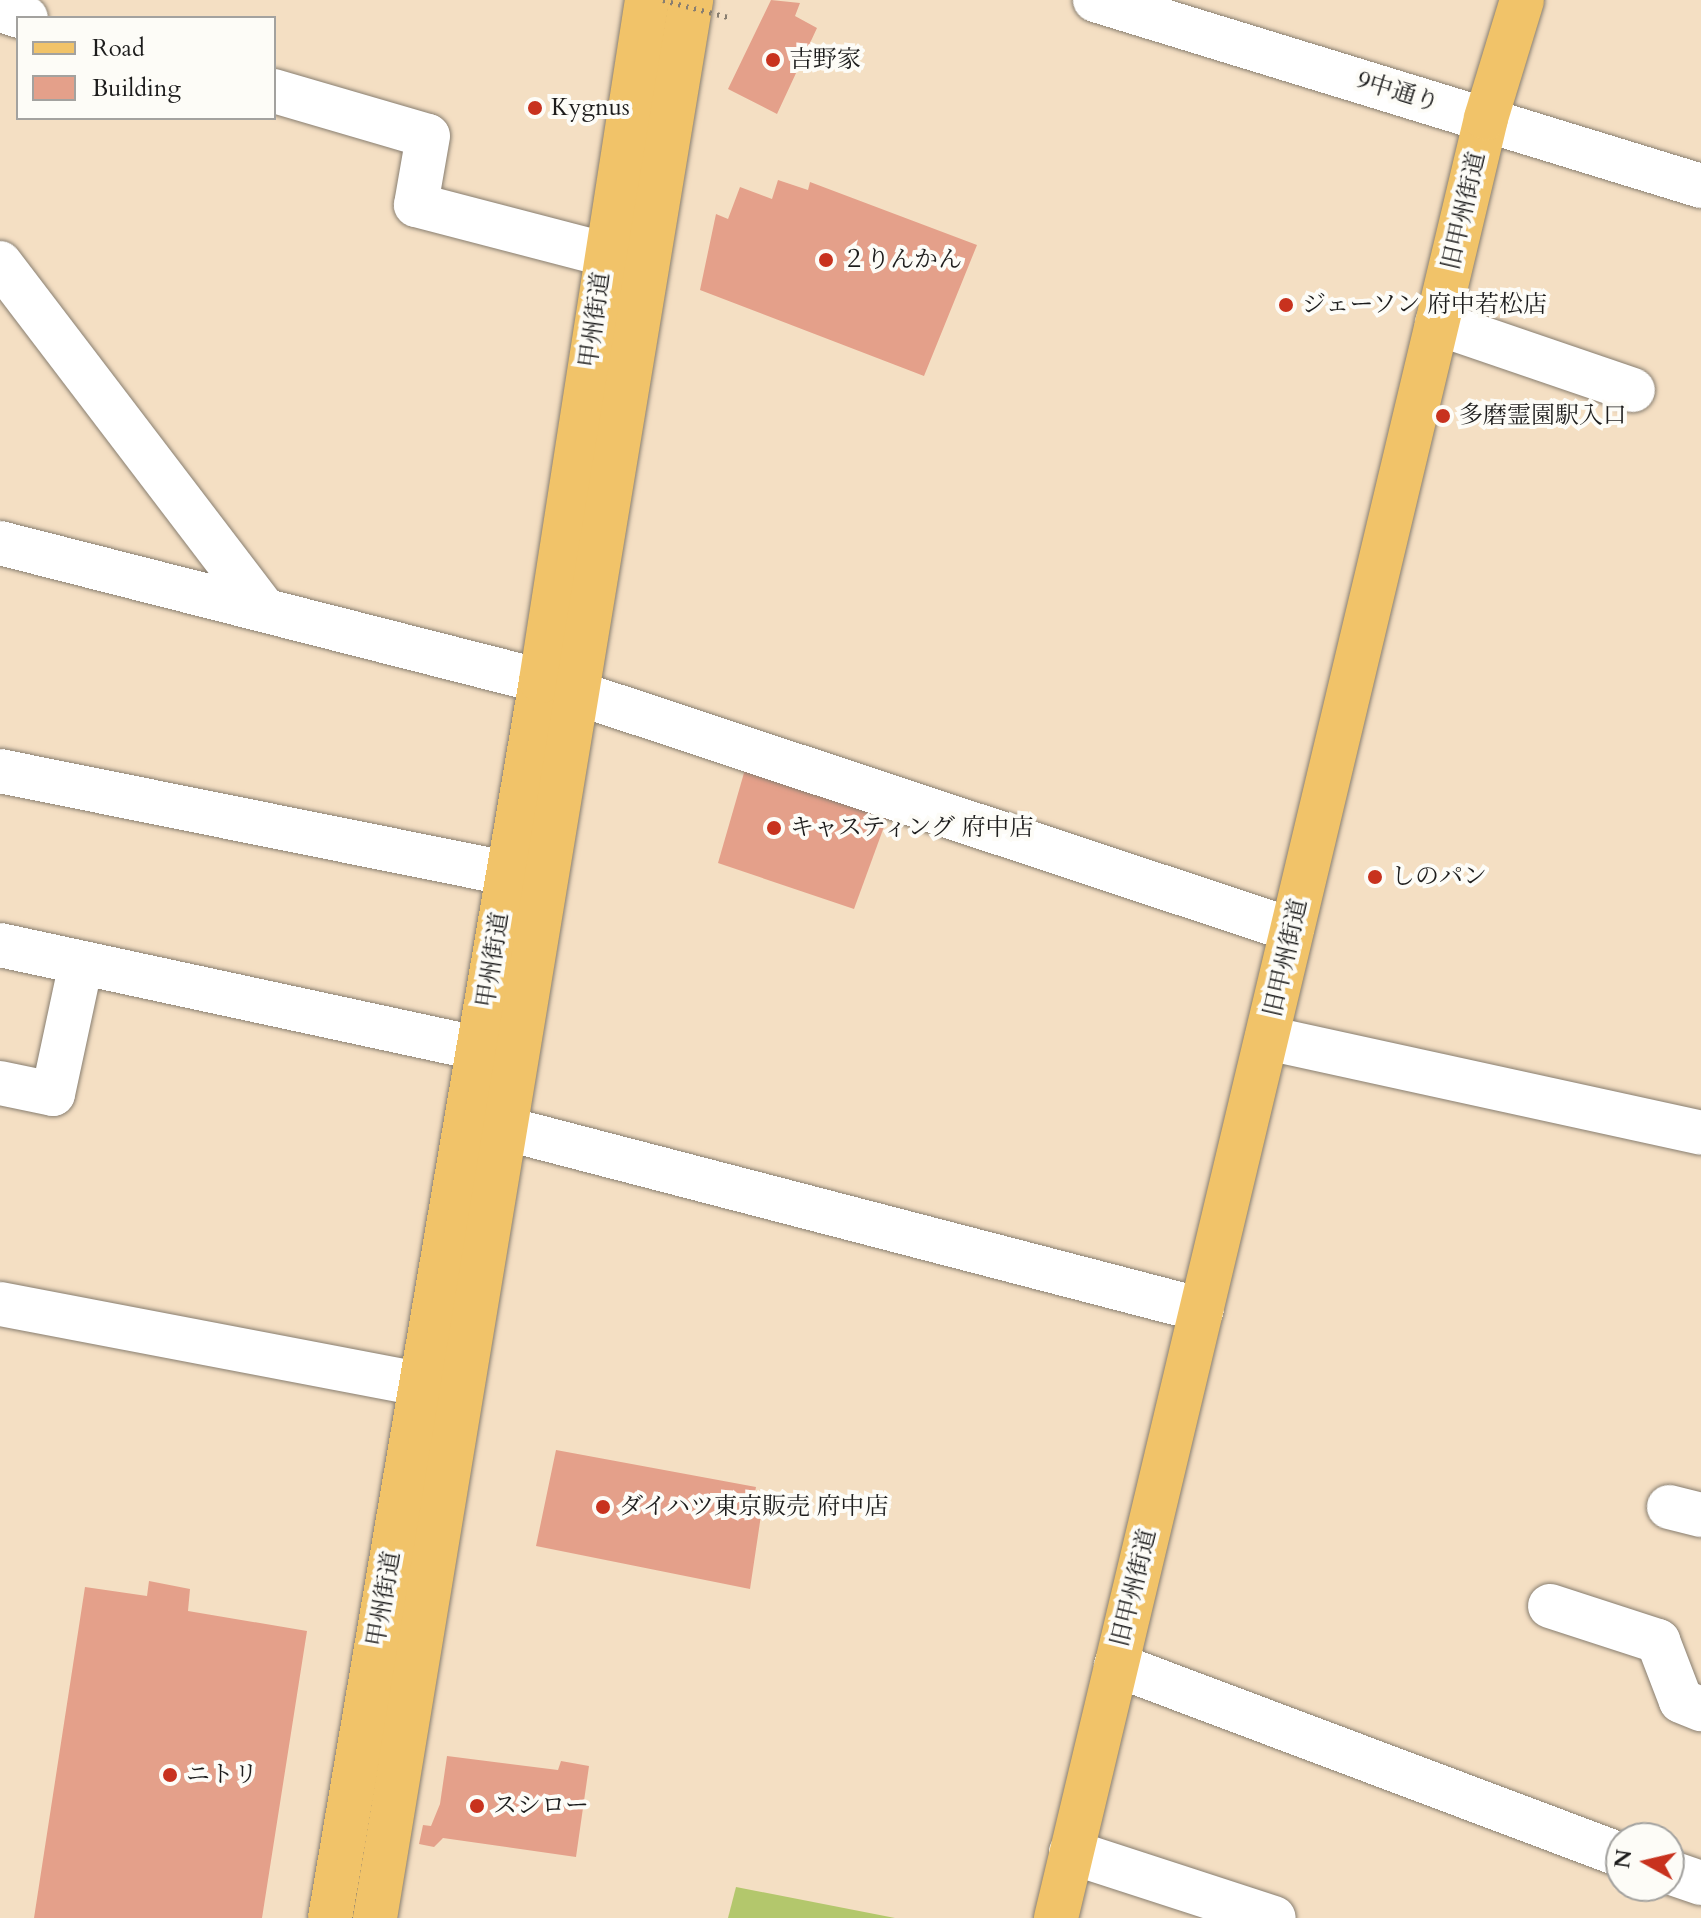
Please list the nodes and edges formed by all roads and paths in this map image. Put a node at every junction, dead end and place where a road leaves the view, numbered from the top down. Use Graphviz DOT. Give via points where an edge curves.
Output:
graph roads {
  1 [pos="647,0"];
  2 [pos="663,0"];
  3 [pos="1095,0"];
  4 [pos="1522,0"];
  5 [pos="710,8"];
  6 [pos="0,10"];
  7 [pos="20,16"];
  8 [pos="276,92"];
  9 [pos="1486,118"];
  10 [pos="1701,186"];
  11 [pos="604,254"];
  12 [pos="8,280"];
  13 [pos="1437,323"];
  14 [pos="1633,390"];
  15 [pos="0,543"];
  16 [pos="262,607"];
  17 [pos="558,686"];
  18 [pos="0,771"];
  19 [pos="506,873"];
  20 [pos="1292,930"];
  21 [pos="0,945"];
  22 [pos="81,963"];
  23 [pos="1267,1038"];
  24 [pos="478,1048"];
  25 [pos="0,1083"];
  26 [pos="486,1122"];
  27 [pos="1701,1133"];
  28 [pos="0,1304"];
  29 [pos="1202,1310"];
  30 [pos="421,1384"];
  31 [pos="1550,1606"];
  32 [pos="1116,1665"];
  33 [pos="1701,1709"];
  34 [pos="1605,1849"];
  35 [pos="1071,1852"];
  36 [pos="330,1918"];
  37 [pos="375,1918"];
  38 [pos="1056,1918"];
  39 [pos="1274,1918"];
  1 -- 11 [label="main road, 甲州街道"];
  2 -- 5 [label="path, bridge"];
  3 -- 9 [label="street, 9中通り"];
  4 -- 9 [label="main road, 旧甲州街道"];
  5 -- 17 [label="main road, 甲州街道"];
  6 -- 7 [label="street"];
  8 -- 11 [label="street" via="428,136 416,205"];
  9 -- 10 [label="street, 9中通り"];
  9 -- 13 [label="main road, 旧甲州街道"];
  11 -- 17 [label="main road, 甲州街道"];
  12 -- 16 [label="street"];
  13 -- 14 [label="street"];
  13 -- 20 [label="main road, 旧甲州街道"];
  15 -- 16 [label="street"];
  16 -- 17 [label="street"];
  17 -- 19 [label="main road, 甲州街道"];
  17 -- 20 [label="street"];
  17 -- 26 [label="main road, 甲州街道"];
  18 -- 19 [label="street"];
  19 -- 24 [label="main road, 甲州街道"];
  20 -- 23 [label="main road, 旧甲州街道"];
  21 -- 22 [label="street"];
  22 -- 24 [label="street"];
  22 -- 25 [label="street" via="53,1094"];
  23 -- 27 [label="street"];
  23 -- 29 [label="main road, 旧甲州街道"];
  24 -- 26 [label="main road, 甲州街道"];
  26 -- 29 [label="street"];
  26 -- 30 [label="main road, 甲州街道"];
  26 -- 37 [label="main road, 甲州街道"];
  28 -- 30 [label="street"];
  29 -- 32 [label="main road, 旧甲州街道"];
  30 -- 36 [label="main road, 甲州街道"];
  31 -- 33 [label="street" via="1658,1641 1681,1701"];
  32 -- 34 [label="street"];
  32 -- 35 [label="main road, 旧甲州街道"];
  35 -- 38 [label="main road, 旧甲州街道"];
  35 -- 39 [label="street"];
}
